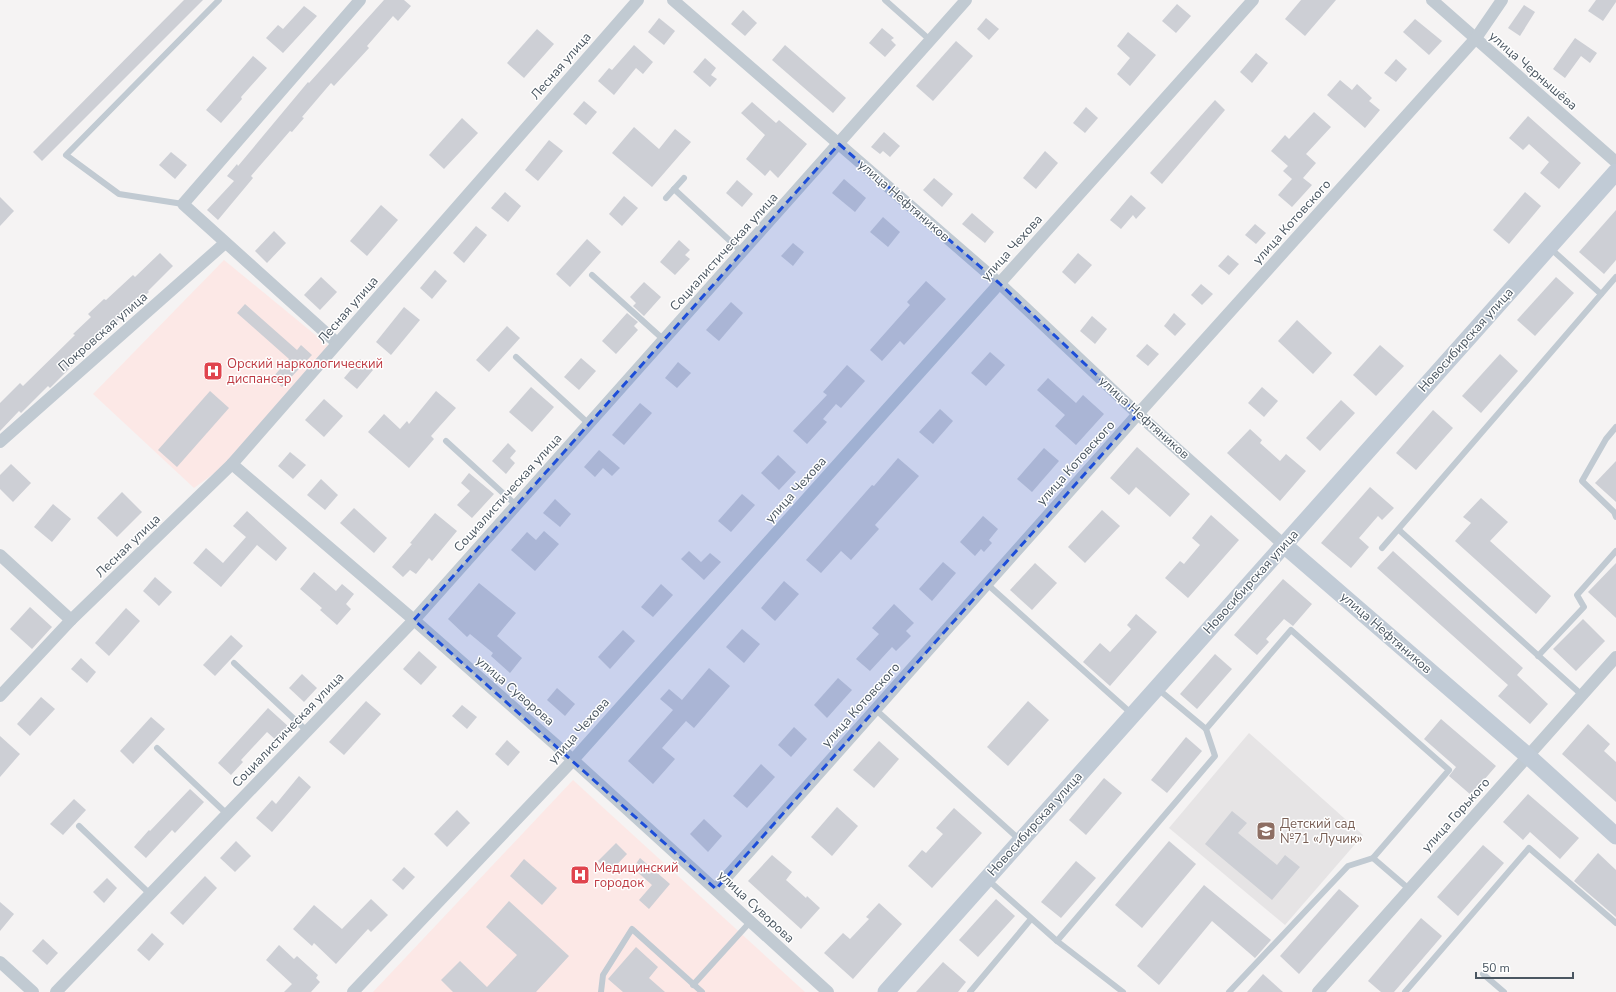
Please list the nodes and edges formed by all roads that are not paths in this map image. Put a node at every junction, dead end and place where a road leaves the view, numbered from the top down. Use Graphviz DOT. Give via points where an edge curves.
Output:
graph roads {
  1 [pos="219,0"];
  2 [pos="360,0"];
  3 [pos="638,0"];
  4 [pos="673,0"];
  5 [pos="885,0"];
  6 [pos="966,0"];
  7 [pos="1253,0"];
  8 [pos="1432,0"];
  9 [pos="1502,0"];
  10 [pos="1476,38"];
  11 [pos="930,40"];
  12 [pos="838,144"];
  13 [pos="1616,162"];
  14 [pos="1616,172"];
  15 [pos="684,178"];
  16 [pos="674,190"];
  17 [pos="666,198"];
  18 [pos="183,204"];
  19 [pos="225,243"];
  20 [pos="1549,247"];
  21 [pos="742,252"];
  22 [pos="592,275"];
  23 [pos="1616,277"];
  24 [pos="999,283"];
  25 [pos="1601,294"];
  26 [pos="664,340"];
  27 [pos="337,343"];
  28 [pos="516,357"];
  29 [pos="1138,414"];
  30 [pos="589,424"];
  31 [pos="1616,427"];
  32 [pos="446,441"];
  33 [pos="0,442"];
  34 [pos="232,464"];
  35 [pos="516,505"];
  36 [pos="1616,517"];
  37 [pos="1399,530"];
  38 [pos="1284,545"];
  39 [pos="1382,548"];
  40 [pos="1616,551"];
  41 [pos="0,556"];
  42 [pos="987,584"];
  43 [pos="71,620"];
  44 [pos="414,620"];
  45 [pos="1538,656"];
  46 [pos="1616,657"];
  47 [pos="234,663"];
  48 [pos="1157,688"];
  49 [pos="1582,695"];
  50 [pos="0,696"];
  51 [pos="876,710"];
  52 [pos="1133,714"];
  53 [pos="1206,729"];
  54 [pos="307,731"];
  55 [pos="158,748"];
  56 [pos="1528,756"];
  57 [pos="573,760"];
  58 [pos="227,814"];
  59 [pos="79,826"];
  60 [pos="1616,836"];
  61 [pos="1020,841"];
  62 [pos="1374,858"];
  63 [pos="986,878"];
  64 [pos="716,889"];
  65 [pos="1410,889"];
  66 [pos="150,894"];
  67 [pos="1031,919"];
  68 [pos="751,921"];
  69 [pos="1616,923"];
  70 [pos="1057,941"];
  71 [pos="0,962"];
  72 [pos="1483,974"];
  73 [pos="693,985"];
  74 [pos="33,992"];
  75 [pos="56,992"];
  76 [pos="353,992"];
  77 [pos="601,992"];
  78 [pos="702,992"];
  79 [pos="828,992"];
  80 [pos="886,992"];
  81 [pos="970,992"];
  82 [pos="1123,992"];
  83 [pos="1229,992"];
  84 [pos="1318,992"];
  85 [pos="1405,992"];
  86 [pos="1504,992"];
  1 -- 18 [label="lane" via="66,155 119,194"];
  2 -- 18 [label="street"];
  3 -- 27 [label="street, Лесная улица"];
  4 -- 12 [label="street, улица Нефтяников"];
  5 -- 11 [label="lane"];
  6 -- 11 [label="street, Социалистическая улица"];
  7 -- 24 [label="street, улица Чехова"];
  8 -- 10 [label="street, улица Чернышёва"];
  9 -- 10 [label="street, улица Котовского"];
  10 -- 13 [label="street, улица Чернышёва"];
  10 -- 29 [label="street, улица Котовского"];
  11 -- 12 [label="street, Социалистическая улица"];
  12 -- 21 [label="street, Социалистическая улица"];
  12 -- 24 [label="street, улица Нефтяников"];
  14 -- 20 [label="main road, Новосибирская улица"];
  15 -- 16 [label="lane"];
  16 -- 17 [label="lane"];
  16 -- 21 [label="lane"];
  18 -- 19 [label="street"];
  19 -- 27 [label="street"];
  19 -- 33 [label="street, Покровская улица"];
  20 -- 25 [label="lane"];
  20 -- 38 [label="main road, Новосибирская улица"];
  21 -- 26 [label="street, Социалистическая улица"];
  22 -- 26 [label="lane"];
  23 -- 25 [label="lane"];
  24 -- 29 [label="street, улица Нефтяников"];
  24 -- 57 [label="street, улица Чехова"];
  25 -- 37 [label="lane"];
  26 -- 30 [label="street, Социалистическая улица"];
  27 -- 34 [label="street, Лесная улица"];
  28 -- 30 [label="lane"];
  29 -- 38 [label="street, улица Нефтяников"];
  29 -- 42 [label="street, улица Котовского"];
  30 -- 35 [label="street, Социалистическая улица"];
  31 -- 36 [label="lane" via="1606,439 1582,481"];
  32 -- 35 [label="lane"];
  34 -- 43 [label="street, Лесная улица"];
  34 -- 44 [label="street, улица Суворова"];
  35 -- 44 [label="street, Социалистическая улица"];
  37 -- 39 [label="lane"];
  37 -- 45 [label="lane"];
  38 -- 48 [label="main road, Новосибирская улица"];
  38 -- 56 [label="main road, улица Нефтяников"];
  40 -- 45 [label="lane" via="1577,595 1584,607"];
  41 -- 43 [label="street"];
  42 -- 51 [label="street, улица Котовского"];
  42 -- 52 [label="lane"];
  43 -- 50 [label="street, Лесная улица"];
  44 -- 54 [label="street, Социалистическая улица"];
  44 -- 57 [label="street, улица Суворова"];
  45 -- 49 [label="lane"];
  46 -- 49 [label="street, улица Горького"];
  47 -- 54 [label="lane"];
  48 -- 52 [label="main road, Новосибирская улица"];
  48 -- 53 [label="lane"];
  49 -- 56 [label="street, улица Горького"];
  51 -- 61 [label="lane"];
  51 -- 64 [label="street, улица Котовского"];
  52 -- 61 [label="main road, Новосибирская улица"];
  53 -- 62 [label="lane" via="1291,630 1449,770"];
  53 -- 70 [label="lane" via="1215,756"];
  54 -- 58 [label="street, Социалистическая улица"];
  55 -- 58 [label="lane"];
  56 -- 60 [label="main road, улица Нефтяников"];
  56 -- 65 [label="street, улица Горького"];
  57 -- 64 [label="street, улица Суворова"];
  57 -- 76 [label="street, улица Чехова"];
  58 -- 66 [label="street, Социалистическая улица"];
  59 -- 66 [label="lane"];
  61 -- 63 [label="main road, Новосибирская улица"];
  62 -- 65 [label="lane"];
  62 -- 83 [label="lane" via="1348,866"];
  63 -- 67 [label="lane"];
  63 -- 80 [label="main road, Новосибирская улица"];
  64 -- 68 [label="street, улица Суворова"];
  65 -- 84 [label="street, улица Горького"];
  66 -- 75 [label="street, Социалистическая улица"];
  67 -- 70 [label="lane"];
  67 -- 81 [label="lane"];
  68 -- 73 [label="lane"];
  68 -- 79 [label="street, улица Суворова"];
  69 -- 85 [label="lane" via="1529,848"];
  70 -- 82 [label="lane"];
  71 -- 74 [label="street"];
  72 -- 86 [label="lane"];
  73 -- 77 [label="lane" via="632,929 603,975"];
  73 -- 78 [label="lane"];
}
